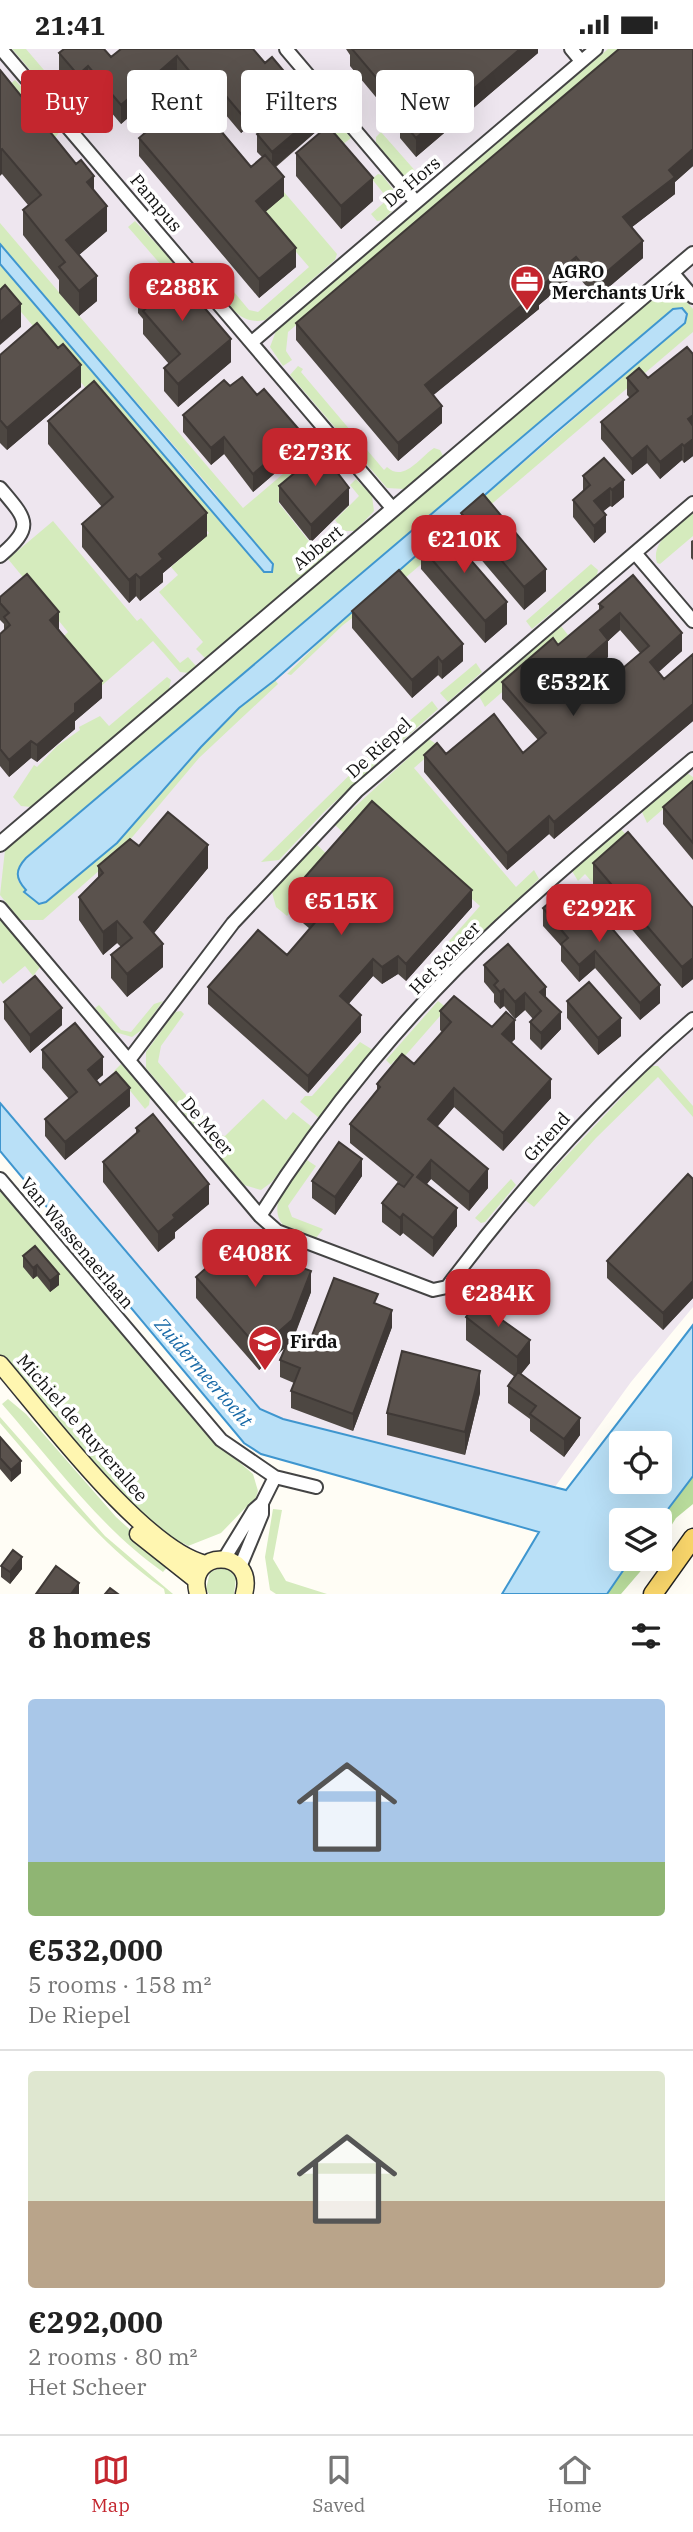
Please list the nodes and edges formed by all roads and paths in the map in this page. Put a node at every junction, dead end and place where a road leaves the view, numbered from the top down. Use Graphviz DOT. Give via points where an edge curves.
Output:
graph roads {
  1 [pos="1,49"];
  2 [pos="286,49"];
  3 [pos="571,49"];
  4 [pos="596,49"];
  5 [pos="581,61"];
  6 [pos="416,202"];
  7 [pos="693,254"];
  8 [pos="672,272"];
  9 [pos="693,297"];
  10 [pos="252,342"];
  11 [pos="0,488"];
  12 [pos="693,503"];
  13 [pos="393,509"];
  14 [pos="635,553"];
  15 [pos="0,556"];
  16 [pos="693,621"];
  17 [pos="693,759"];
  18 [pos="0,843"];
  19 [pos="0,908"];
  20 [pos="693,1019"];
  21 [pos="129,1060"];
  22 [pos="0,1179"];
  23 [pos="260,1216"];
  24 [pos="440,1290"];
  25 [pos="0,1364"];
  26 [pos="0,1379"];
  27 [pos="275,1477"];
  28 [pos="316,1487"];
  29 [pos="262,1503"];
  30 [pos="693,1538"];
  31 [pos="224,1559"];
  32 [pos="206,1564"];
  33 [pos="240,1567"];
  34 [pos="197,1587"];
  35 [pos="250,1591"];
  36 [pos="653,1594"];
  1 -- 10 [label="street, Pampus"];
  2 -- 6 [label="street"];
  3 -- 5 [label="street"];
  4 -- 5 [label="street, De Hors"];
  5 -- 6 [label="street, De Hors"];
  6 -- 10 [label="street, De Hors"];
  7 -- 8 [label="street, Abbert"];
  8 -- 9 [label="street"];
  8 -- 13 [label="street, Abbert"];
  10 -- 13 [label="street, Pampus"];
  11 -- 15 [label="street" via="24,517 25,526"];
  12 -- 14 [label="street, De Riepel"];
  13 -- 18 [label="street, Abbert"];
  14 -- 16 [label="street"];
  14 -- 21 [label="street, De Riepel" via="403,749 321,827 233,923"];
  17 -- 23 [label="street, Het Scheer" via="459,966 331,1115"];
  19 -- 21 [label="street, De Meer"];
  20 -- 24 [label="street, Griend" via="576,1130"];
  21 -- 23 [label="street, De Meer"];
  22 -- 27 [label="street, Van Wassenaerlaan" via="221,1440"];
  23 -- 24 [label="street, De Meer" via="277,1231"];
  25 -- 32 [label="main road, Michiel de Ruyterallee" via="130,1513 170,1545"];
  26 -- 34 [label="main road, Michiel de Ruyterallee" via="116,1513"];
  27 -- 28 [label="street, Van Wassenaerlaan"];
  27 -- 29 [label="street"];
  29 -- 31 [label="street"];
  29 -- 33 [label="street" via="262,1514"];
  30 -- 36 [label="main road"];
  31 -- 32 [label="main road"];
  31 -- 33 [label="main road"];
  32 -- 34 [label="main road"];
  33 -- 35 [label="main road"];
}
